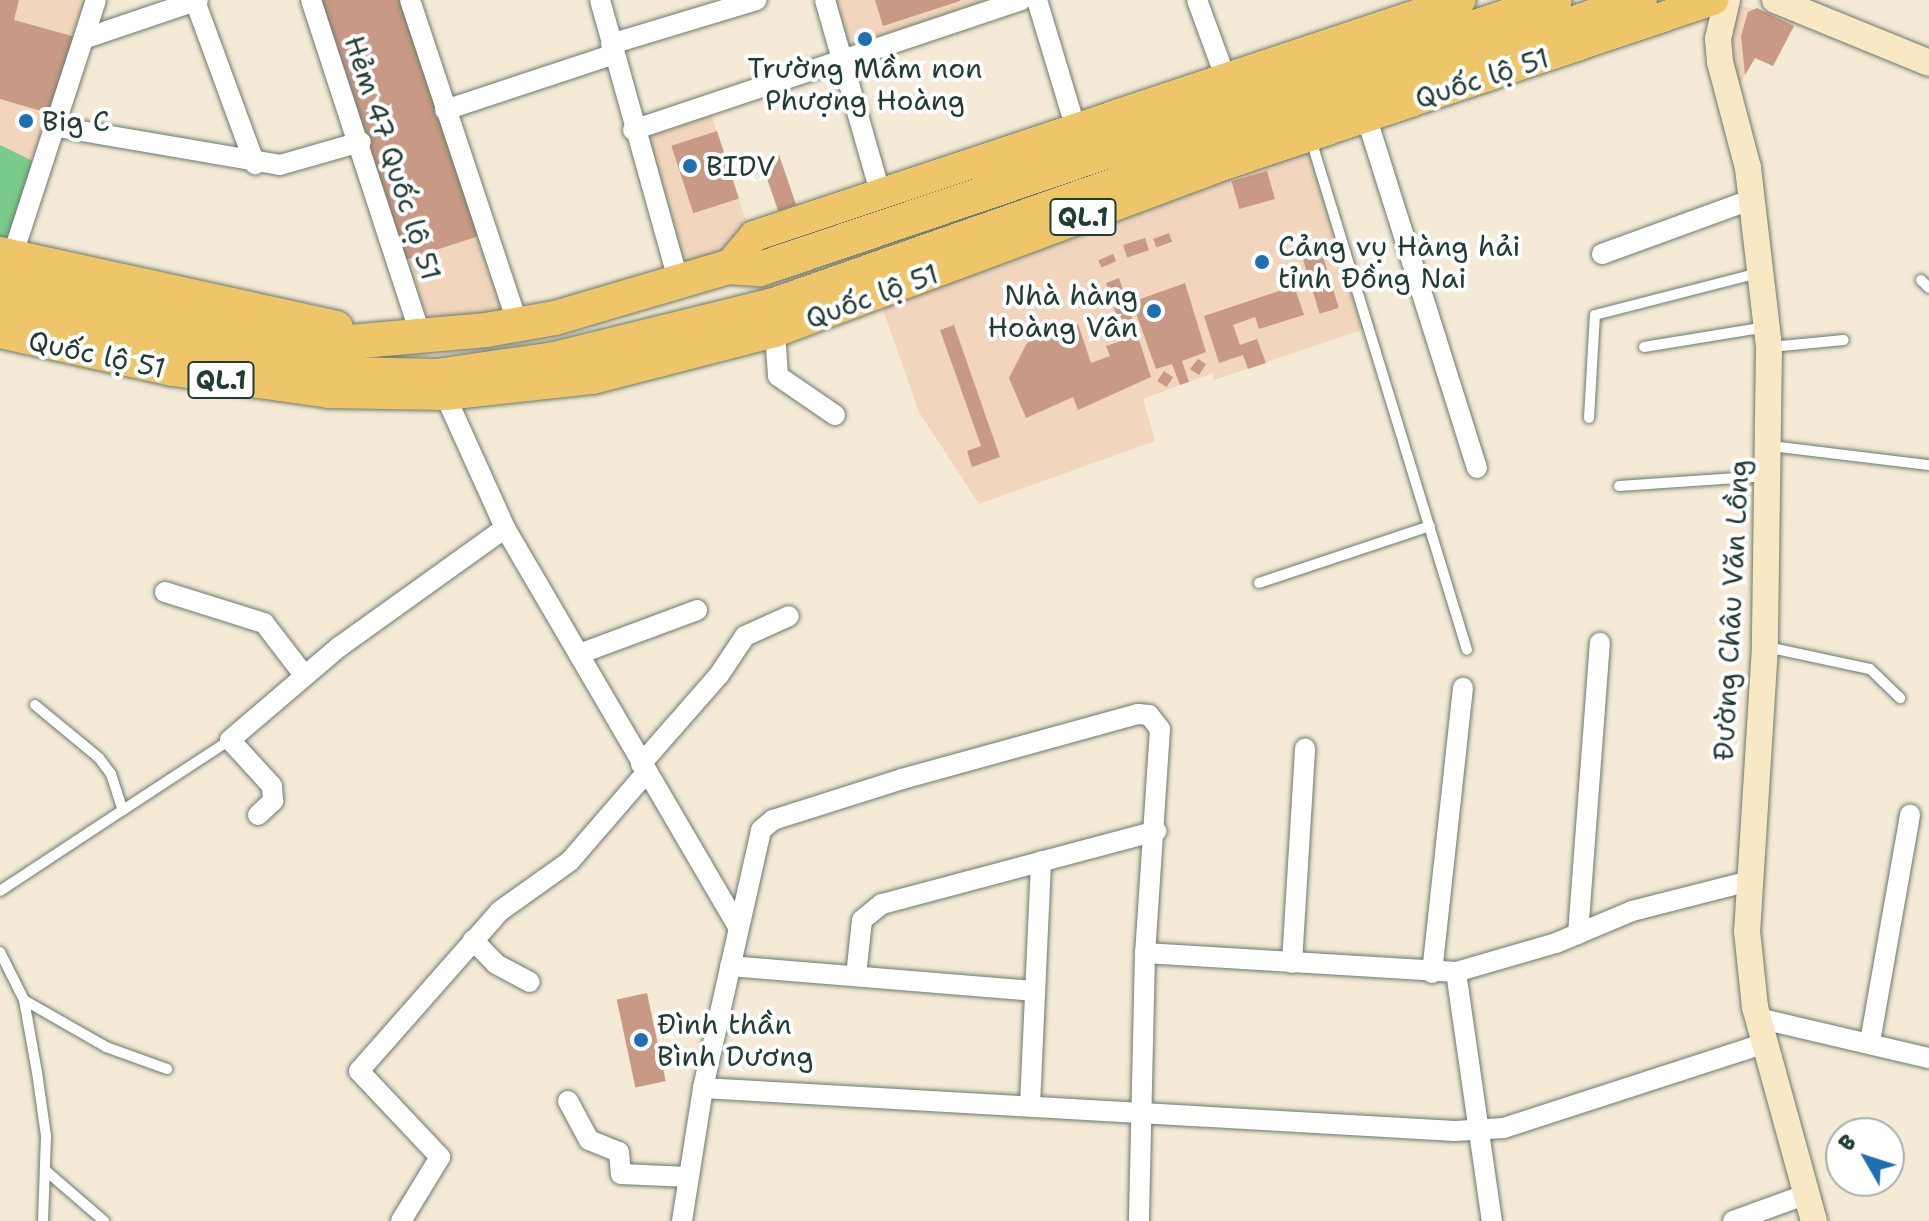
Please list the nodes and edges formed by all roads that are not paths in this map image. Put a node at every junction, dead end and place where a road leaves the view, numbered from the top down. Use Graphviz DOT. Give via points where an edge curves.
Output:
graph roads {
  1 [pos="96,0"];
  2 [pos="196,0"];
  3 [pos="311,0"];
  4 [pos="410,0"];
  5 [pos="600,0"];
  6 [pos="757,0"];
  7 [pos="825,0"];
  8 [pos="1022,0"];
  9 [pos="1037,0"];
  10 [pos="1197,0"];
  11 [pos="1461,0"];
  12 [pos="1555,0"];
  13 [pos="1640,0"];
  14 [pos="1713,0"];
  15 [pos="1727,0"];
  16 [pos="1775,0"];
  17 [pos="86,38"];
  18 [pos="612,49"];
  19 [pos="843,61"];
  20 [pos="1929,63"];
  21 [pos="1231,93"];
  22 [pos="445,110"];
  23 [pos="1366,116"];
  24 [pos="1306,126"];
  25 [pos="58,127"];
  26 [pos="1076,129"];
  27 [pos="633,130"];
  28 [pos="361,142"];
  29 [pos="255,164"];
  30 [pos="881,195"];
  31 [pos="1753,199"];
  32 [pos="1602,254"];
  33 [pos="4,264"];
  34 [pos="728,267"];
  35 [pos="1763,272"];
  36 [pos="679,282"];
  37 [pos="0,309"];
  38 [pos="518,325"];
  39 [pos="775,332"];
  40 [pos="0,333"];
  41 [pos="420,334"];
  42 [pos="1769,337"];
  43 [pos="1844,340"];
  44 [pos="1644,347"];
  45 [pos="444,385"];
  46 [pos="835,415"];
  47 [pos="1589,418"];
  48 [pos="1771,446"];
  49 [pos="1929,465"];
  50 [pos="1477,468"];
  51 [pos="1769,476"];
  52 [pos="1619,486"];
  53 [pos="1430,526"];
  54 [pos="505,528"];
  55 [pos="1259,583"];
  56 [pos="165,592"];
  57 [pos="697,610"];
  58 [pos="789,616"];
  59 [pos="1600,643"];
  60 [pos="1765,647"];
  61 [pos="1467,650"];
  62 [pos="579,654"];
  63 [pos="304,675"];
  64 [pos="1463,688"];
  65 [pos="1900,698"];
  66 [pos="35,705"];
  67 [pos="230,740"];
  68 [pos="1305,748"];
  69 [pos="644,768"];
  70 [pos="123,810"];
  71 [pos="1910,814"];
  72 [pos="258,815"];
  73 [pos="1156,831"];
  74 [pos="1041,861"];
  75 [pos="1750,881"];
  76 [pos="0,891"];
  77 [pos="738,926"];
  78 [pos="1578,934"];
  79 [pos="473,940"];
  80 [pos="0,952"];
  81 [pos="1145,953"];
  82 [pos="1292,963"];
  83 [pos="730,966"];
  84 [pos="1456,972"];
  85 [pos="1432,973"];
  86 [pos="856,976"];
  87 [pos="530,982"];
  88 [pos="1035,991"];
  89 [pos="24,1000"];
  90 [pos="1762,1031"];
  91 [pos="1870,1042"];
  92 [pos="1929,1058"];
  93 [pos="167,1069"];
  94 [pos="703,1088"];
  95 [pos="568,1101"];
  96 [pos="1030,1105"];
  97 [pos="1145,1112"];
  98 [pos="1479,1129"];
  99 [pos="45,1170"];
  100 [pos="689,1177"];
  101 [pos="1807,1194"];
  102 [pos="43,1221"];
  103 [pos="104,1221"];
  104 [pos="401,1221"];
  105 [pos="682,1221"];
  106 [pos="1139,1221"];
  107 [pos="1492,1221"];
  108 [pos="1733,1221"];
  109 [pos="1814,1221"];
  1 -- 17 [label="street"];
  2 -- 17 [label="street"];
  2 -- 29 [label="street"];
  3 -- 28 [label="street, Hẻm 47 Quốc lộ 51"];
  4 -- 22 [label="street"];
  5 -- 18 [label="street"];
  6 -- 18 [label="street"];
  7 -- 19 [label="street"];
  8 -- 19 [label="street"];
  9 -- 26 [label="street"];
  10 -- 21 [label="street"];
  11 -- 21 [label="main road, Quốc lộ 51 / QL.1"];
  12 -- 21 [label="highway, Quốc lộ 51 / QL.1"];
  13 -- 24 [label="highway, Quốc lộ 51 / QL.1"];
  14 -- 23 [label="main road, Quốc lộ 51 / QL.1"];
  15 -- 31 [label="street, Đường Châu Văn Lồng" via="1718,39 1720,62"];
  16 -- 20 [label="street"];
  17 -- 25 [label="street"];
  18 -- 22 [label="street"];
  18 -- 27 [label="street"];
  19 -- 27 [label="street"];
  19 -- 30 [label="street"];
  21 -- 26 [label="main road, Quốc lộ 51 / QL.1"];
  21 -- 34 [label="highway, Quốc lộ 51 / QL.1" via="760,269"];
  22 -- 38 [label="street"];
  23 -- 24 [label="main road, Quốc lộ 51 / QL.1"];
  23 -- 50 [label="street"];
  24 -- 39 [label="main road, Quốc lộ 51 / QL.1"];
  24 -- 45 [label="highway, Quốc lộ 51 / QL.1" via="777,304"];
  24 -- 53 [label="lane"];
  25 -- 29 [label="street"];
  25 -- 33 [label="street"];
  26 -- 30 [label="main road, Quốc lộ 51 / QL.1"];
  27 -- 36 [label="street"];
  28 -- 29 [label="street" via="302,161"];
  28 -- 41 [label="street, Hẻm 47 Quốc lộ 51"];
  30 -- 34 [label="main road, Quốc lộ 51 / QL.1" via="754,236"];
  31 -- 32 [label="street"];
  31 -- 35 [label="street, Đường Châu Văn Lồng"];
  33 -- 41 [label="highway, Quốc lộ 51 / QL.1" via="213,328 354,344"];
  34 -- 36 [label="highway, Quốc lộ 51 / QL.1"];
  35 -- 42 [label="street, Đường Châu Văn Lồng"];
  35 -- 47 [label="lane" via="1595,315"];
  36 -- 38 [label="highway, Quốc lộ 51 / QL.1"];
  37 -- 45 [label="highway, Quốc lộ 51 / QL.1" via="210,358 305,373"];
  38 -- 41 [label="highway, Quốc lộ 51 / QL.1"];
  39 -- 45 [label="main road, Quốc lộ 51 / QL.1" via="593,379"];
  39 -- 46 [label="street" via="778,376"];
  40 -- 45 [label="main road, Quốc lộ 51 / QL.1" via="257,386"];
  42 -- 43 [label="lane"];
  42 -- 44 [label="lane"];
  42 -- 48 [label="street, Đường Châu Văn Lồng"];
  45 -- 54 [label="street"];
  48 -- 49 [label="lane"];
  48 -- 51 [label="street, Đường Châu Văn Lồng"];
  51 -- 52 [label="lane"];
  51 -- 60 [label="street, Đường Châu Văn Lồng"];
  53 -- 55 [label="lane"];
  53 -- 61 [label="lane"];
  54 -- 62 [label="street"];
  54 -- 63 [label="street"];
  56 -- 63 [label="street" via="264,623"];
  57 -- 62 [label="street"];
  58 -- 69 [label="street" via="745,636"];
  59 -- 78 [label="street"];
  60 -- 65 [label="lane" via="1870,669"];
  60 -- 75 [label="street, Đường Châu Văn Lồng"];
  62 -- 69 [label="street"];
  63 -- 67 [label="street"];
  64 -- 85 [label="street"];
  66 -- 70 [label="lane" via="99,758 111,774"];
  67 -- 70 [label="lane"];
  67 -- 72 [label="street" via="272,786 273,801"];
  68 -- 82 [label="street"];
  69 -- 77 [label="street" via="722,891"];
  69 -- 79 [label="street" via="581,851 515,898"];
  70 -- 76 [label="lane"];
  71 -- 91 [label="street"];
  73 -- 74 [label="street"];
  73 -- 77 [label="street" via="1160,729 1149,715 1138,714 773,820 754,845"];
  73 -- 81 [label="street"];
  74 -- 86 [label="street" via="870,910 862,920"];
  74 -- 88 [label="street"];
  75 -- 78 [label="street" via="1632,911"];
  75 -- 90 [label="street, Đường Châu Văn Lồng" via="1747,931"];
  77 -- 83 [label="street"];
  78 -- 84 [label="street"];
  79 -- 87 [label="street" via="496,964"];
  79 -- 104 [label="street" via="359,1071 440,1156"];
  80 -- 89 [label="lane"];
  81 -- 82 [label="street"];
  81 -- 97 [label="street"];
  82 -- 85 [label="street"];
  83 -- 86 [label="street"];
  83 -- 94 [label="street"];
  84 -- 85 [label="street"];
  84 -- 98 [label="street"];
  86 -- 88 [label="street"];
  88 -- 96 [label="street"];
  89 -- 93 [label="lane" via="106,1047"];
  89 -- 99 [label="lane" via="46,1136"];
  90 -- 91 [label="street"];
  90 -- 98 [label="street" via="1504,1128"];
  90 -- 101 [label="street, Đường Châu Văn Lồng"];
  91 -- 92 [label="street"];
  94 -- 96 [label="street"];
  94 -- 100 [label="street"];
  95 -- 100 [label="street" via="589,1140 619,1152 621,1174"];
  96 -- 97 [label="street"];
  97 -- 98 [label="street" via="1410,1131"];
  97 -- 106 [label="street"];
  98 -- 107 [label="street"];
  99 -- 102 [label="lane"];
  99 -- 103 [label="lane"];
  100 -- 105 [label="street"];
  101 -- 108 [label="street"];
  101 -- 109 [label="street, Đường Châu Văn Lồng"];
}
